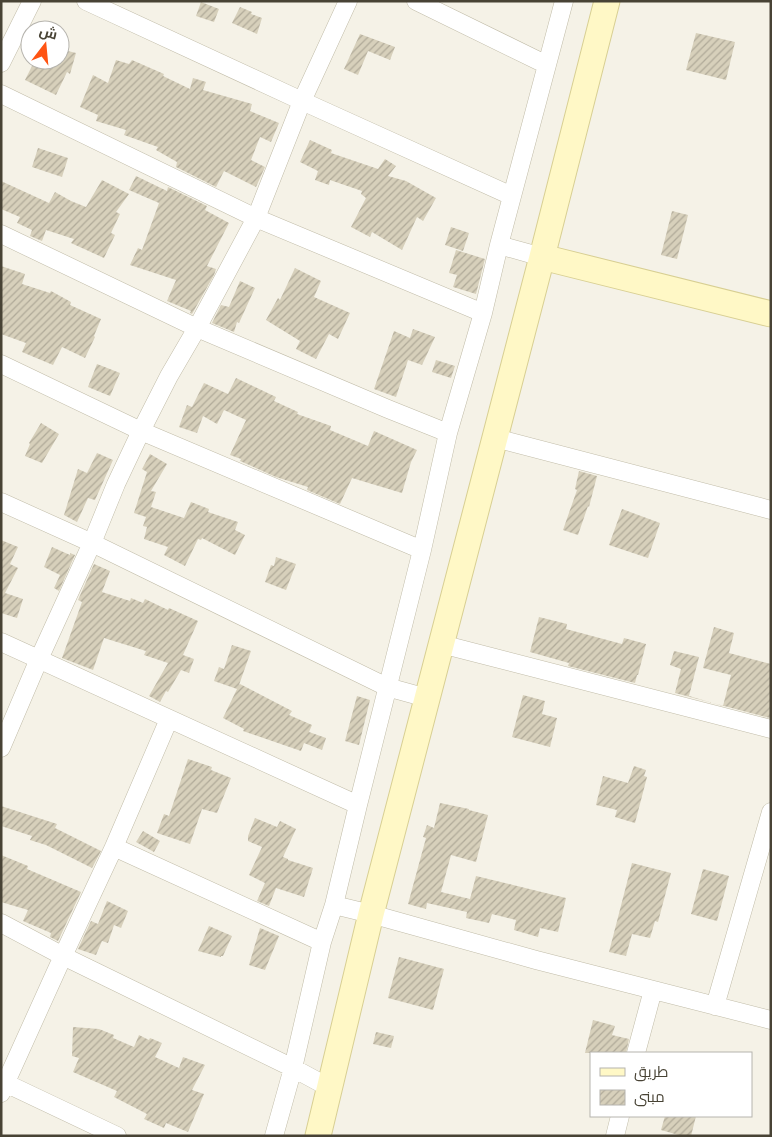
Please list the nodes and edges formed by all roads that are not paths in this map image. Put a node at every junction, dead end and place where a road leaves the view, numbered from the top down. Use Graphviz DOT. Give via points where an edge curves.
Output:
graph roads {
  1 [pos="32,1"];
  2 [pos="86,1"];
  3 [pos="348,1"];
  4 [pos="416,1"];
  5 [pos="564,1"];
  6 [pos="607,1"];
  7 [pos="1,64"];
  8 [pos="547,65"];
  9 [pos="1,94"];
  10 [pos="302,101"];
  11 [pos="512,196"];
  12 [pos="256,218"];
  13 [pos="1,234"];
  14 [pos="499,246"];
  15 [pos="542,256"];
  16 [pos="483,313"];
  17 [pos="771,314"];
  18 [pos="197,328"];
  19 [pos="1,364"];
  20 [pos="141,431"];
  21 [pos="448,433"];
  22 [pos="495,438"];
  23 [pos="1,502"];
  24 [pos="771,510"];
  25 [pos="92,543"];
  26 [pos="422,550"];
  27 [pos="1,642"];
  28 [pos="441,644"];
  29 [pos="39,659"];
  30 [pos="387,687"];
  31 [pos="427,698"];
  32 [pos="169,720"];
  33 [pos="771,729"];
  34 [pos="1,748"];
  35 [pos="358,805"];
  36 [pos="771,812"];
  37 [pos="114,847"];
  38 [pos="334,905"];
  39 [pos="371,914"];
  40 [pos="1,923"];
  41 [pos="322,942"];
  42 [pos="63,956"];
  43 [pos="653,990"];
  44 [pos="715,1006"];
  45 [pos="771,1020"];
  46 [pos="636,1052"];
  47 [pos="293,1068"];
  48 [pos="3,1086"];
  49 [pos="330,1088"];
  50 [pos="620,1117"];
  51 [pos="117,1136"];
  52 [pos="274,1136"];
  53 [pos="318,1136"];
  54 [pos="615,1136"];
  1 -- 7 [label="street"];
  2 -- 10 [label="street"];
  3 -- 10 [label="street"];
  4 -- 8 [label="street"];
  5 -- 8 [label="street"];
  6 -- 15 [label="street"];
  8 -- 11 [label="street"];
  9 -- 12 [label="street"];
  10 -- 11 [label="street"];
  10 -- 12 [label="street"];
  11 -- 14 [label="street"];
  12 -- 16 [label="street"];
  12 -- 18 [label="street"];
  13 -- 18 [label="street"];
  14 -- 15 [label="street"];
  14 -- 16 [label="street"];
  15 -- 17 [label="street"];
  15 -- 22 [label="street"];
  16 -- 21 [label="street"];
  18 -- 20 [label="street"];
  18 -- 21 [label="street"];
  19 -- 20 [label="street"];
  20 -- 25 [label="street"];
  20 -- 26 [label="street"];
  21 -- 26 [label="street"];
  22 -- 24 [label="street"];
  22 -- 28 [label="street"];
  23 -- 25 [label="street"];
  25 -- 29 [label="street"];
  25 -- 30 [label="street"];
  26 -- 30 [label="street"];
  27 -- 29 [label="street"];
  28 -- 31 [label="street"];
  28 -- 33 [label="street"];
  29 -- 32 [label="street"];
  29 -- 34 [label="street"];
  30 -- 31 [label="street"];
  30 -- 35 [label="street"];
  31 -- 39 [label="street"];
  32 -- 35 [label="street"];
  32 -- 37 [label="street"];
  35 -- 38 [label="street"];
  36 -- 44 [label="street"];
  37 -- 41 [label="street"];
  37 -- 42 [label="street"];
  38 -- 39 [label="street"];
  38 -- 41 [label="street"];
  39 -- 43 [label="street"];
  39 -- 49 [label="street"];
  40 -- 42 [label="street"];
  41 -- 47 [label="street"];
  42 -- 47 [label="street"];
  42 -- 48 [label="street"];
  43 -- 44 [label="street"];
  43 -- 46 [label="street"];
  44 -- 45 [label="street"];
  47 -- 49 [label="street"];
  47 -- 52 [label="street"];
  48 -- 51 [label="street"];
  49 -- 53 [label="street"];
  50 -- 54 [label="street"];
}
